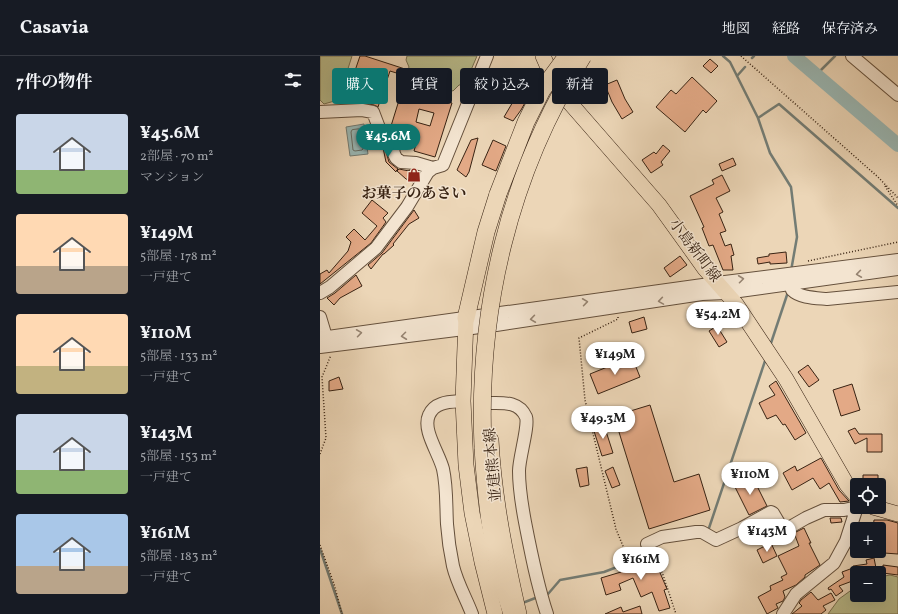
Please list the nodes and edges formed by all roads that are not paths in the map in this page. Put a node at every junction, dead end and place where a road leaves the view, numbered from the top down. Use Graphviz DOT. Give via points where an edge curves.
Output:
graph roads {
  1 [pos="487,56"];
  2 [pos="543,56"];
  3 [pos="566,56"];
  4 [pos="572,56"];
  5 [pos="583,56"];
  6 [pos="587,56"];
  7 [pos="852,56"];
  8 [pos="898,95"];
  9 [pos="320,112"];
  10 [pos="373,112"];
  11 [pos="387,129"];
  12 [pos="433,168"];
  13 [pos="898,260"];
  14 [pos="898,269"];
  15 [pos="794,278"];
  16 [pos="721,288"];
  17 [pos="898,292"];
  18 [pos="320,293"];
  19 [pos="320,317"];
  20 [pos="496,319"];
  21 [pos="466,323"];
  22 [pos="324,342"];
  23 [pos="464,401"];
  24 [pos="489,403"];
  25 [pos="478,448"];
  26 [pos="850,489"];
  27 [pos="850,509"];
  28 [pos="886,511"];
  29 [pos="855,514"];
  30 [pos="898,514"];
  31 [pos="647,544"];
  32 [pos="472,614"];
  33 [pos="495,614"];
  34 [pos="502,614"];
  35 [pos="512,614"];
  36 [pos="519,614"];
  37 [pos="547,614"];
  38 [pos="783,614"];
  1 -- 12 [label="street" via="447,158 443,165"];
  2 -- 16 [label="main road, 小島新町線" via="554,81 570,103 659,205 704,270"];
  3 -- 21 [label="highway, bridge" via="542,90 526,122 498,194 486,232"];
  4 -- 25 [label="highway" via="532,135 506,201 485,284 477,335 474,386"];
  5 -- 25 [label="highway, bridge" via="539,138 505,233 486,336"];
  6 -- 20 [label="highway" via="543,153 519,218"];
  7 -- 8 [label="street"];
  9 -- 10 [label="street"];
  10 -- 11 [label="street" via="383,113 383,125"];
  10 -- 12 [label="street" via="381,133 391,137 396,158 401,162"];
  12 -- 18 [label="street" via="376,248"];
  13 -- 15 [label="street"];
  14 -- 15 [label="street, one-way"];
  15 -- 16 [label="street"];
  15 -- 17 [label="street" via="792,290 795,293 815,298"];
  20 -- 16 [label="street, one-way"];
  16 -- 20 [label="street, one-way" via="702,294 620,307"];
  16 -- 26 [label="main road, 小島新町線" via="736,304 773,358"];
  19 -- 22 [label="street"];
  20 -- 21 [label="street"];
  20 -- 24 [label="main road, 並建熊本線" via="490,358"];
  21 -- 22 [label="street"];
  21 -- 23 [label="main road, 並建熊本線"];
  23 -- 32 [label="street" via="443,403 435,407 429,415 427,426 443,469 453,567"];
  23 -- 33 [label="main road, 並建熊本線" via="466,465 472,513"];
  24 -- 36 [label="main road, 並建熊本線" via="491,452 497,500"];
  24 -- 37 [label="street" via="514,405 526,417 527,426 519,471 522,506 530,553"];
  25 -- 34 [label="highway" via="481,520"];
  25 -- 35 [label="highway" via="495,552"];
  27 -- 31 [label="street" via="824,510 785,530 771,512 716,540 702,532 696,532 662,537"];
  28 -- 30 [label="main road"];
  29 -- 38 [label="street" via="846,541 834,563 796,594"];
}
